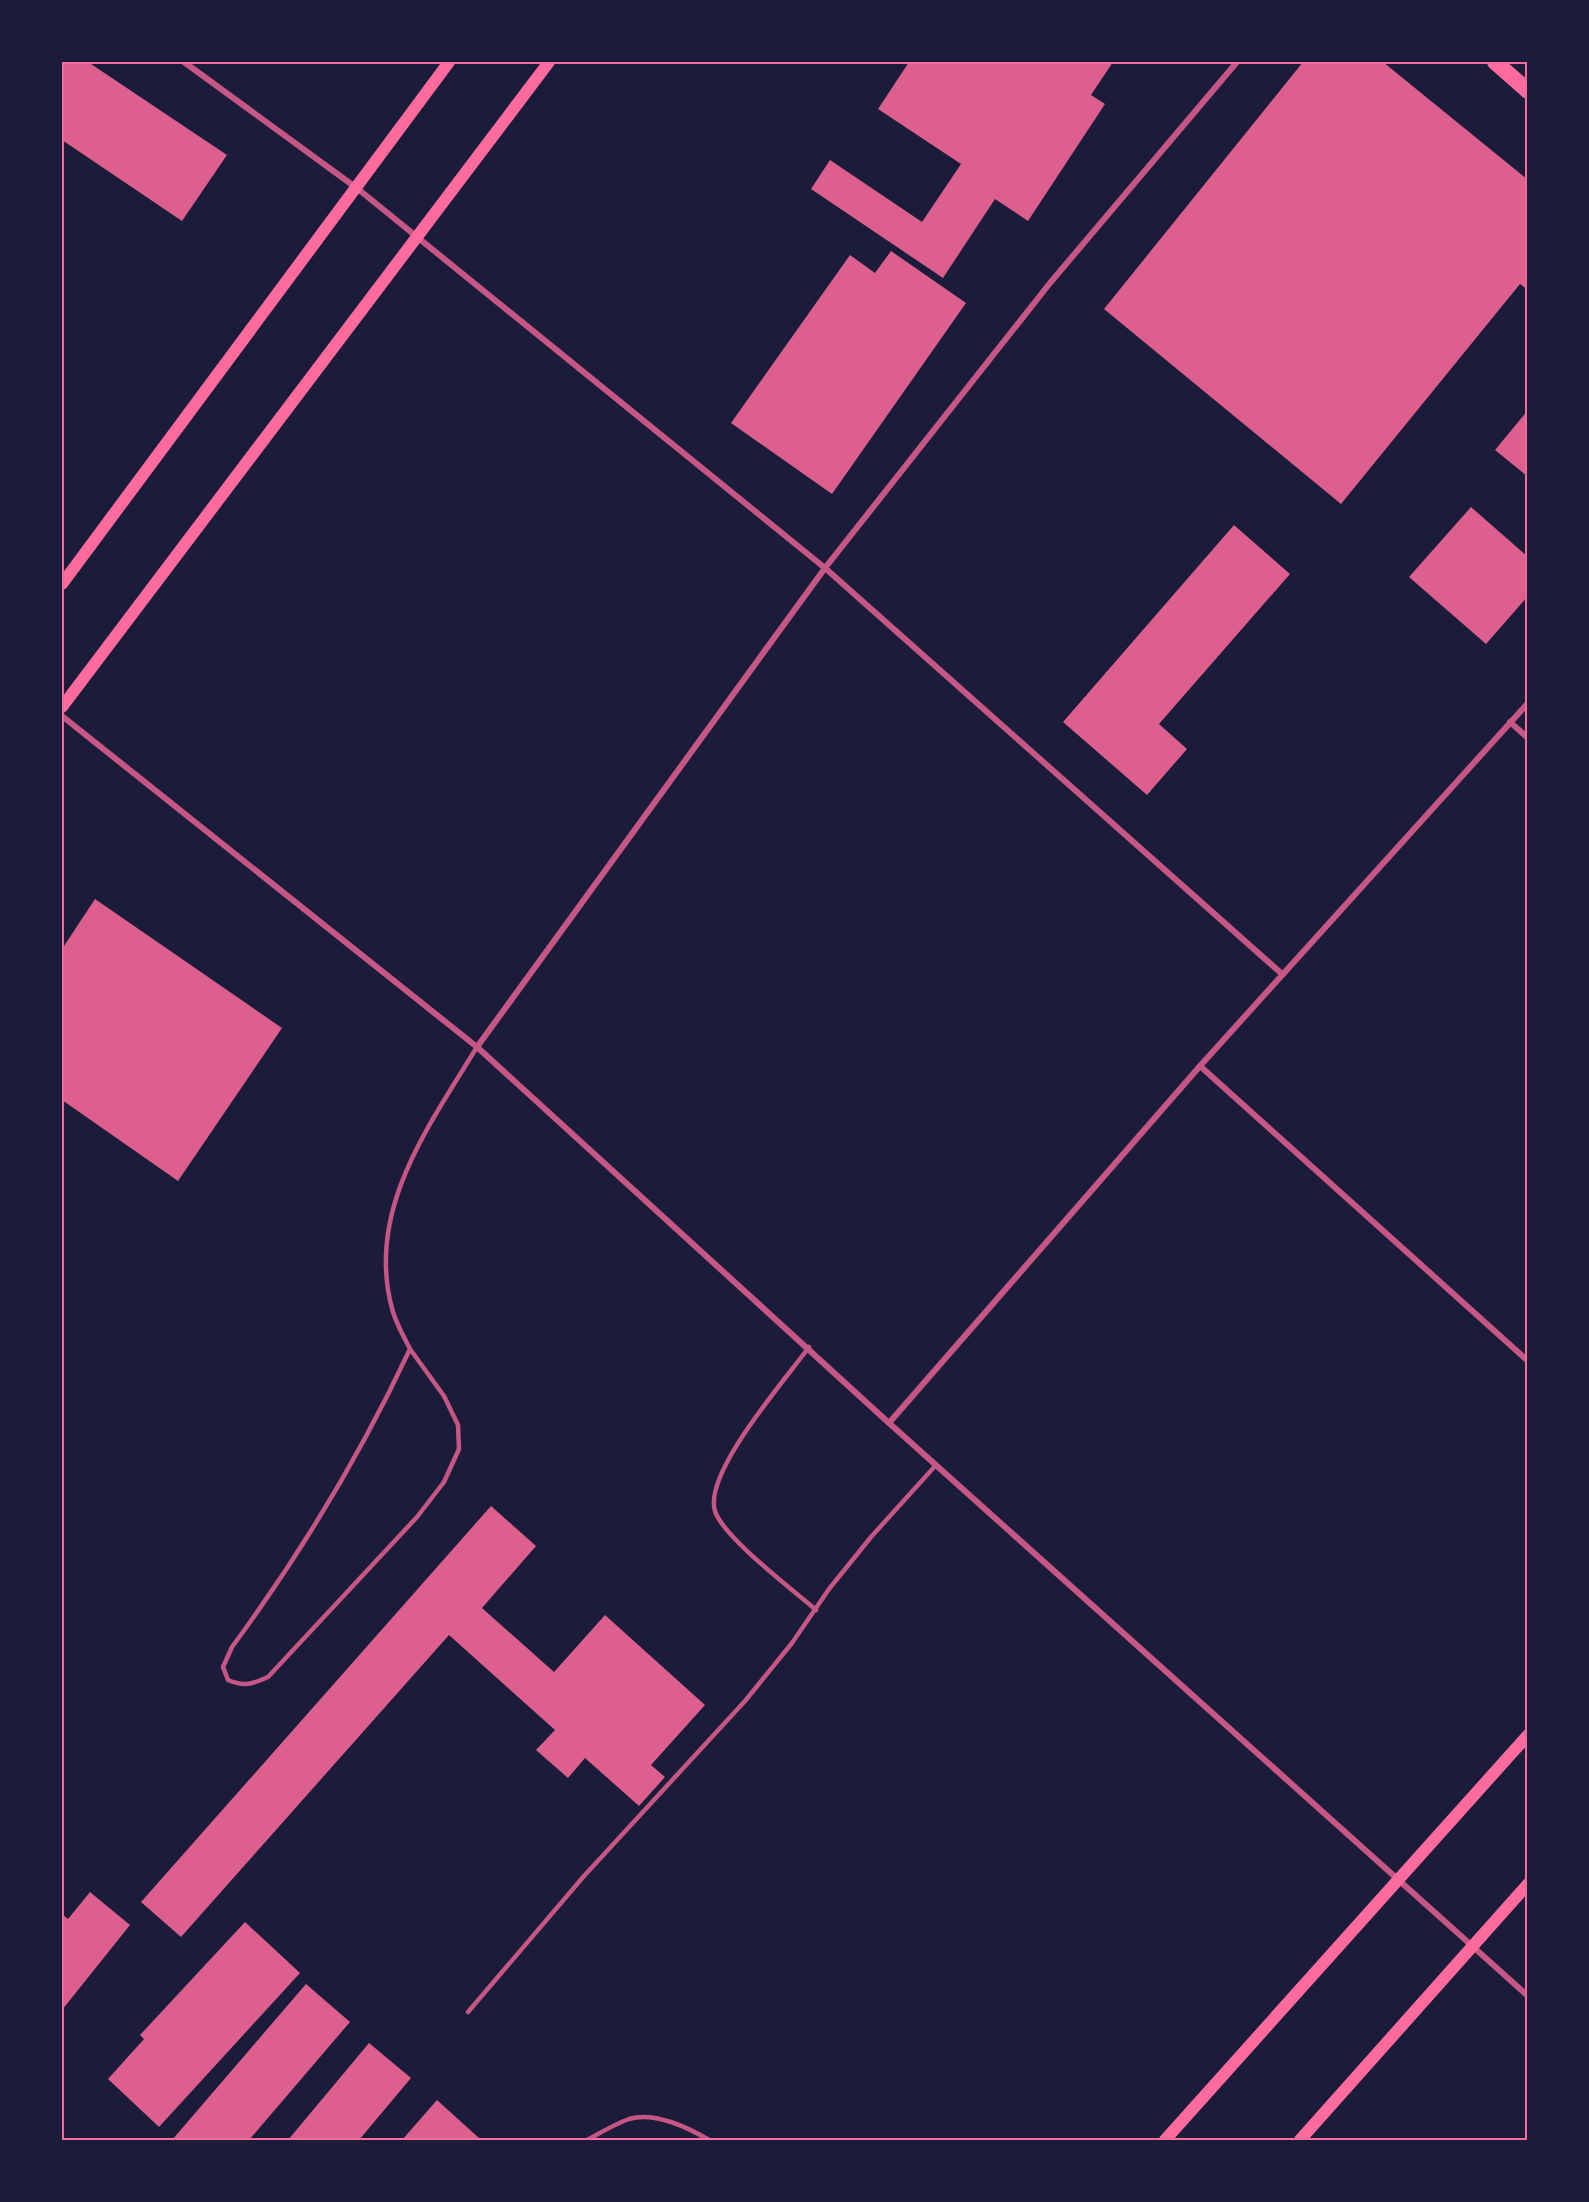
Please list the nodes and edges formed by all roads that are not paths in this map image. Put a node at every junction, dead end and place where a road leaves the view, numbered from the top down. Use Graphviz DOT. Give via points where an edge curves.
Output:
graph roads {
  1 [pos="184,62"];
  2 [pos="449,62"];
  3 [pos="549,62"];
  4 [pos="1237,62"];
  5 [pos="1495,62"];
  6 [pos="1527,91"];
  7 [pos="358,189"];
  8 [pos="418,238"];
  9 [pos="825,568"];
  10 [pos="62,585"];
  11 [pos="1527,703"];
  12 [pos="62,707"];
  13 [pos="62,716"];
  14 [pos="1510,722"];
  15 [pos="1527,738"];
  16 [pos="1282,974"];
  17 [pos="477,1047"];
  18 [pos="1200,1066"];
  19 [pos="809,1347"];
  20 [pos="410,1349"];
  21 [pos="1527,1361"];
  22 [pos="889,1423"];
  23 [pos="936,1465"];
  24 [pos="816,1610"];
  25 [pos="1527,1735"];
  26 [pos="1399,1879"];
  27 [pos="1527,1884"];
  28 [pos="1471,1946"];
  29 [pos="1527,1996"];
  30 [pos="468,2012"];
  31 [pos="587,2140"];
  32 [pos="709,2140"];
  33 [pos="1165,2140"];
  34 [pos="1300,2140"];
  1 -- 7 [label="street"];
  2 -- 7 [label="main road"];
  3 -- 8 [label="main road"];
  4 -- 9 [label="street" via="1050,283"];
  5 -- 6 [label="highway"];
  7 -- 8 [label="street"];
  7 -- 10 [label="main road"];
  8 -- 9 [label="street"];
  8 -- 12 [label="main road"];
  9 -- 16 [label="street"];
  9 -- 17 [label="street"];
  11 -- 14 [label="street"];
  13 -- 17 [label="street"];
  14 -- 15 [label="street"];
  14 -- 16 [label="street"];
  16 -- 18 [label="street"];
  17 -- 19 [label="street"];
  17 -- 20 [label="lane" via="412,1158 396,1193 387,1232 385,1275 393,1313"];
  18 -- 21 [label="street"];
  18 -- 22 [label="street"];
  19 -- 22 [label="street"];
  19 -- 24 [label="lane" via="727,1458 716,1482 714,1510 733,1537"];
  20 -- 20 [label="lane" via="337,1492 232,1647 224,1667 228,1680 240,1685 254,1684 268,1677 417,1517 444,1482 459,1449 458,1425 444,1396"];
  22 -- 23 [label="street"];
  23 -- 24 [label="lane" via="871,1537"];
  23 -- 26 [label="street"];
  24 -- 30 [label="lane" via="745,1701 584,1876"];
  25 -- 26 [label="main road"];
  26 -- 28 [label="street"];
  26 -- 33 [label="main road"];
  27 -- 28 [label="main road"];
  28 -- 29 [label="street"];
  28 -- 34 [label="main road"];
  31 -- 32 [label="lane" via="631,2118 688,2127"];
}
